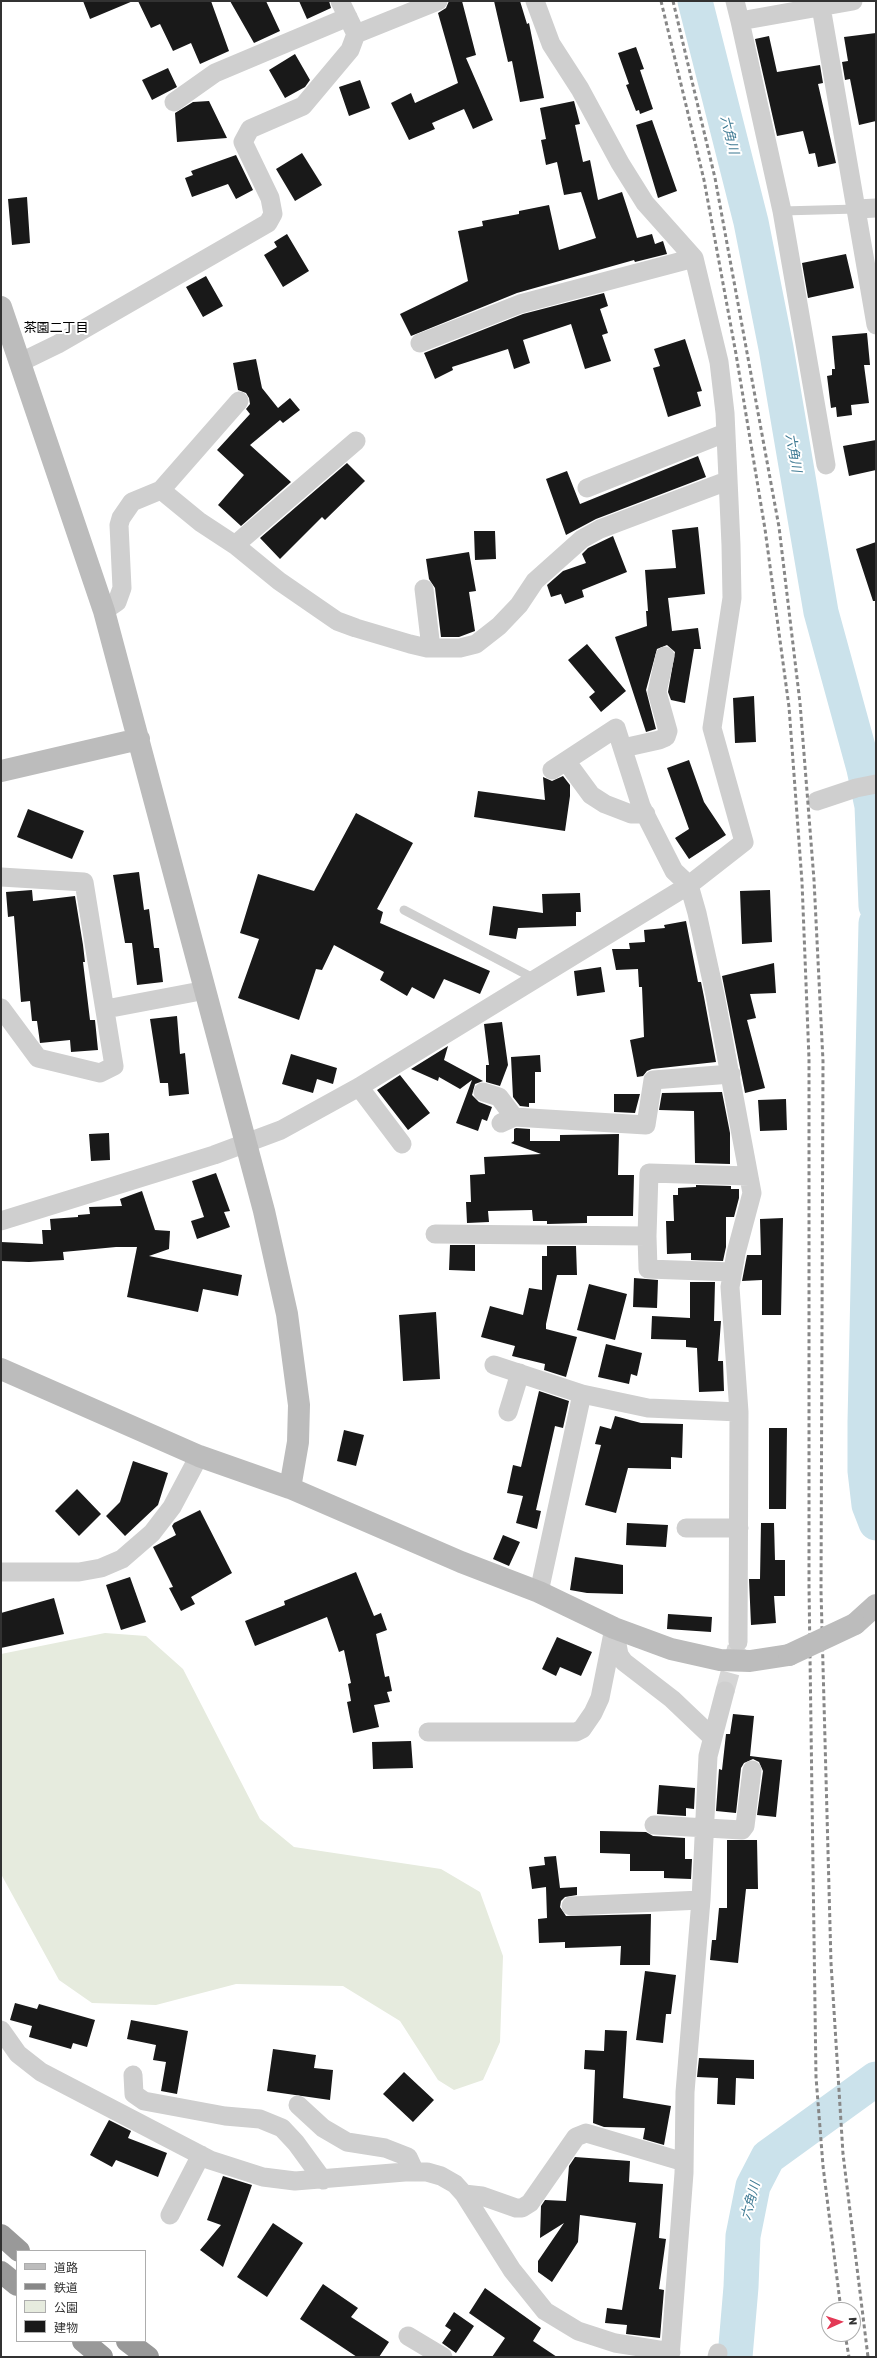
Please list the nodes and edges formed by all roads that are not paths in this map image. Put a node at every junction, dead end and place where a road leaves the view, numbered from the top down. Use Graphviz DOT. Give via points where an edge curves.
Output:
graph roads {
  1 [pos="438,1"];
  2 [pos="535,1"];
  3 [pos="734,1"];
  4 [pos="853,1"];
  5 [pos="821,4"];
  6 [pos="344,9"];
  7 [pos="740,21"];
  8 [pos="356,34"];
  9 [pos="174,102"];
  10 [pos="876,208"];
  11 [pos="857,209"];
  12 [pos="782,211"];
  13 [pos="694,258"];
  14 [pos="1,307"];
  15 [pos="876,325"];
  16 [pos="420,343"];
  17 [pos="19,362"];
  18 [pos="239,401"];
  19 [pos="725,433"];
  20 [pos="356,441"];
  21 [pos="826,465"];
  22 [pos="727,481"];
  23 [pos="587,488"];
  24 [pos="161,490"];
  25 [pos="235,545"];
  26 [pos="424,589"];
  27 [pos="104,610"];
  28 [pos="431,648"];
  29 [pos="665,656"];
  30 [pos="139,739"];
  31 [pos="623,748"];
  32 [pos="1,771"];
  33 [pos="876,784"];
  34 [pos="817,800"];
  35 [pos="646,814"];
  36 [pos="1,877"];
  37 [pos="689,885"];
  38 [pos="404,910"];
  39 [pos="535,979"];
  40 [pos="206,990"];
  41 [pos="1,1008"];
  42 [pos="106,1009"];
  43 [pos="731,1074"];
  44 [pos="359,1087"];
  45 [pos="483,1092"];
  46 [pos="246,1144"];
  47 [pos="402,1144"];
  48 [pos="749,1176"];
  49 [pos="1,1222"];
  50 [pos="435,1234"];
  51 [pos="647,1236"];
  52 [pos="732,1272"];
  53 [pos="494,1365"];
  54 [pos="1,1369"];
  55 [pos="520,1374"];
  56 [pos="582,1394"];
  57 [pos="508,1412"];
  58 [pos="739,1412"];
  59 [pos="199,1456"];
  60 [pos="290,1488"];
  61 [pos="686,1528"];
  62 [pos="739,1528"];
  63 [pos="1,1572"];
  64 [pos="539,1592"];
  65 [pos="876,1604"];
  66 [pos="614,1628"];
  67 [pos="738,1642"];
  68 [pos="725,1692"];
  69 [pos="428,1732"];
  70 [pos="712,1737"];
  71 [pos="752,1770"];
  72 [pos="654,1825"];
  73 [pos="704,1829"];
  74 [pos="701,1900"];
  75 [pos="571,1906"];
  76 [pos="1,2030"];
  77 [pos="133,2075"];
  78 [pos="298,2105"];
  79 [pos="200,2155"];
  80 [pos="684,2162"];
  81 [pos="415,2172"];
  82 [pos="323,2180"];
  83 [pos="464,2194"];
  84 [pos="170,2215"];
  85 [pos="1,2235"];
  86 [pos="18,2250"];
  87 [pos="1,2272"];
  88 [pos="16,2284"];
  89 [pos="408,2336"];
  90 [pos="84,2342"];
  91 [pos="128,2342"];
  92 [pos="670,2355"];
  93 [pos="102,2357"];
  94 [pos="148,2357"];
  95 [pos="443,2357"];
  1 -- 8 [label="street"];
  2 -- 13 [label="street" via="551,44 580,88 620,163 645,203"];
  3 -- 7 [label="street"];
  4 -- 5 [label="street"];
  5 -- 7 [label="street"];
  5 -- 11 [label="street"];
  6 -- 8 [label="street"];
  6 -- 9 [label="street" via="214,73"];
  7 -- 12 [label="street"];
  8 -- 17 [label="street" via="350,50 303,106 250,129 243,142 270,198 273,214 268,223 58,344"];
  10 -- 11 [label="street"];
  11 -- 12 [label="lane"];
  11 -- 15 [label="street"];
  12 -- 21 [label="street"];
  13 -- 16 [label="street" via="520,304"];
  13 -- 19 [label="street" via="719,362"];
  14 -- 17 [label="street"];
  17 -- 27 [label="street"];
  18 -- 24 [label="street"];
  19 -- 22 [label="street"];
  19 -- 23 [label="street"];
  20 -- 25 [label="street"];
  22 -- 28 [label="street" via="600,529 582,539 546,570 519,605 487,637 476,644 460,648"];
  22 -- 37 [label="street" via="732,598 712,728 744,842"];
  24 -- 25 [label="street" via="200,522"];
  24 -- 27 [label="street" via="132,502 121,518 119,525 122,588 117,602"];
  25 -- 28 [label="street" via="279,581 337,621 393,640"];
  26 -- 28 [label="street"];
  27 -- 30 [label="street"];
  29 -- 31 [label="street" via="657,692 668,732 666,737"];
  30 -- 32 [label="street"];
  30 -- 40 [label="street"];
  31 -- 35 [label="street" via="641,806"];
  31 -- 35 [label="street" via="616,728 559,765 591,795 605,804 631,814"];
  33 -- 34 [label="street"];
  35 -- 37 [label="street" via="674,871"];
  36 -- 42 [label="street" via="84,882"];
  37 -- 39 [label="street"];
  37 -- 43 [label="street"];
  38 -- 39 [label="lane"];
  39 -- 44 [label="street"];
  40 -- 42 [label="street"];
  40 -- 46 [label="street"];
  41 -- 42 [label="street" via="38,1058 100,1073 114,1066"];
  43 -- 45 [label="street" via="652,1080 646,1125 507,1120 499,1097"];
  43 -- 48 [label="street"];
  44 -- 46 [label="street" via="281,1130"];
  44 -- 47 [label="street"];
  46 -- 49 [label="street"];
  46 -- 60 [label="street" via="281,1284 293,1355 299,1405 298,1442"];
  48 -- 51 [label="street" via="648,1173"];
  48 -- 52 [label="street" via="752,1193 750,1206"];
  50 -- 51 [label="street"];
  51 -- 52 [label="street" via="648,1269"];
  52 -- 58 [label="street" via="730,1300"];
  53 -- 55 [label="street"];
  54 -- 59 [label="street"];
  55 -- 56 [label="street"];
  55 -- 57 [label="street"];
  56 -- 58 [label="street" via="648,1408"];
  56 -- 64 [label="street"];
  58 -- 62 [label="street"];
  59 -- 60 [label="street"];
  59 -- 63 [label="street" via="172,1507 152,1533 122,1559 101,1568 79,1572"];
  60 -- 64 [label="street" via="461,1562"];
  61 -- 62 [label="street"];
  62 -- 67 [label="street"];
  64 -- 66 [label="street"];
  65 -- 66 [label="street, bridge" via="855,1624 789,1655 750,1661 684,1654"];
  66 -- 69 [label="street" via="600,1698 582,1729 576,1732"];
  66 -- 70 [label="street" via="619,1655 624,1662 672,1699"];
  68 -- 70 [label="street"];
  70 -- 73 [label="street" via="708,1756"];
  71 -- 73 [label="street" via="746,1826 742,1830"];
  72 -- 73 [label="street"];
  73 -- 74 [label="street"];
  74 -- 75 [label="street"];
  74 -- 80 [label="street" via="685,2092"];
  76 -- 79 [label="street" via="18,2054 40,2072"];
  77 -- 82 [label="street" via="134,2094 144,2101 225,2116 260,2119 282,2128"];
  78 -- 81 [label="street" via="322,2128 347,2142 385,2148 408,2157"];
  79 -- 82 [label="street" via="263,2178"];
  79 -- 84 [label="street"];
  80 -- 83 [label="street" via="586,2133 576,2136 530,2203 522,2208 482,2196"];
  80 -- 92 [label="street"];
  81 -- 82 [label="street"];
  81 -- 83 [label="street" via="441,2176 455,2184"];
  83 -- 92 [label="street" via="512,2270 545,2311 578,2331 615,2343"];
  85 -- 86 [label="highway"];
  87 -- 88 [label="highway"];
  89 -- 95 [label="street"];
  90 -- 93 [label="highway"];
  91 -- 94 [label="highway"];
}
